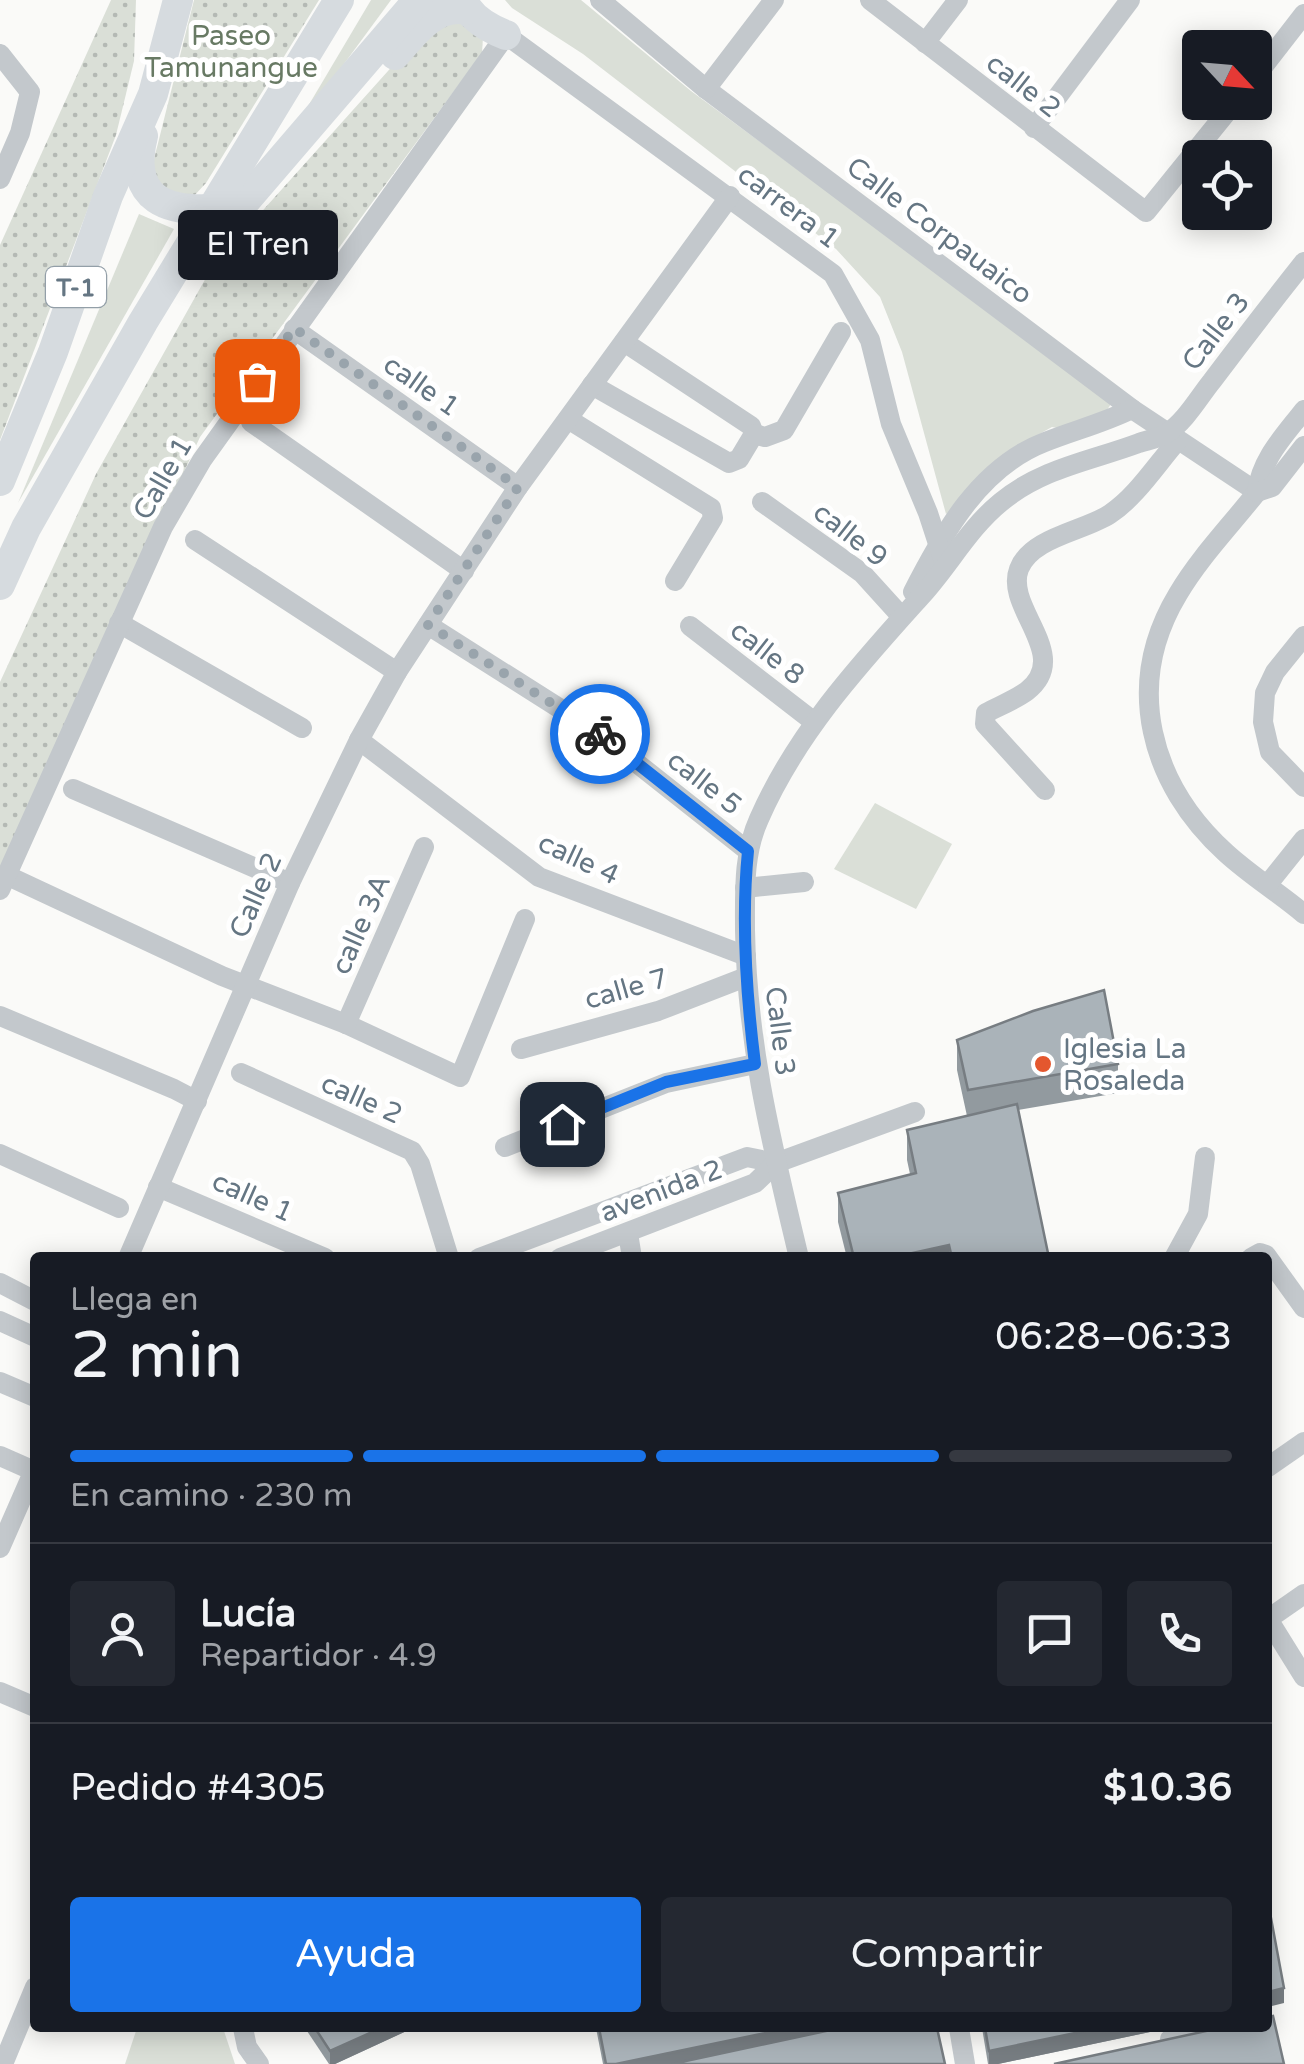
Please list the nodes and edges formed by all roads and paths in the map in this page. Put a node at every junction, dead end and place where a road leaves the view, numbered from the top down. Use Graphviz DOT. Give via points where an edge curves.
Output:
graph roads {
  1 [pos="178,0"];
  2 [pos="339,0"];
  3 [pos="418,0"];
  4 [pos="600,0"];
  5 [pos="774,0"];
  6 [pos="870,0"];
  7 [pos="958,0"];
  8 [pos="1130,0"];
  9 [pos="472,3"];
  10 [pos="1304,14"];
  11 [pos="506,35"];
  12 [pos="926,43"];
  13 [pos="0,54"];
  14 [pos="1272,54"];
  15 [pos="706,89"];
  16 [pos="153,94"];
  17 [pos="1220,120"];
  18 [pos="1034,128"];
  19 [pos="0,179"];
  20 [pos="264,182"];
  21 [pos="730,196"];
  22 [pos="243,206"];
  23 [pos="211,210"];
  24 [pos="1304,262"];
  25 [pos="144,322"];
  26 [pos="294,328"];
  27 [pos="841,332"];
  28 [pos="624,342"];
  29 [pos="592,385"];
  30 [pos="1132,409"];
  31 [pos="1304,410"];
  32 [pos="568,419"];
  33 [pos="251,422"];
  34 [pos="754,434"];
  35 [pos="1173,436"];
  36 [pos="1304,446"];
  37 [pos="0,481"];
  38 [pos="518,487"];
  39 [pos="1257,492"];
  40 [pos="762,502"];
  41 [pos="194,540"];
  42 [pos="938,543"];
  43 [pos="945,565"];
  44 [pos="464,572"];
  45 [pos="675,580"];
  46 [pos="0,585"];
  47 [pos="901,616"];
  48 [pos="119,623"];
  49 [pos="428,625"];
  50 [pos="690,626"];
  51 [pos="1304,636"];
  52 [pos="397,672"];
  53 [pos="813,721"];
  54 [pos="302,728"];
  55 [pos="359,740"];
  56 [pos="1304,787"];
  57 [pos="73,788"];
  58 [pos="1045,790"];
  59 [pos="1304,839"];
  60 [pos="424,847"];
  61 [pos="748,851"];
  62 [pos="3,882"];
  63 [pos="290,882"];
  64 [pos="804,882"];
  65 [pos="1268,884"];
  66 [pos="744,888"];
  67 [pos="1304,914"];
  68 [pos="525,919"];
  69 [pos="746,967"];
  70 [pos="246,986"];
  71 [pos="0,1016"];
  72 [pos="346,1024"];
  73 [pos="520,1049"];
  74 [pos="755,1064"];
  75 [pos="241,1074"];
  76 [pos="197,1101"];
  77 [pos="915,1112"];
  78 [pos="505,1147"];
  79 [pos="0,1154"];
  80 [pos="1205,1157"];
  81 [pos="776,1163"];
  82 [pos="158,1187"];
  83 [pos="118,1208"];
  84 [pos="628,1233"];
  85 [pos="131,1252"];
  86 [pos="311,1252"];
  87 [pos="446,1252"];
  88 [pos="496,1252"];
  89 [pos="576,1252"];
  90 [pos="631,1252"];
  91 [pos="798,1252"];
  92 [pos="1177,1252"];
  93 [pos="1272,1263"];
  94 [pos="0,1282"];
  95 [pos="30,1298"];
  96 [pos="1304,1308"];
  97 [pos="0,1321"];
  98 [pos="30,1334"];
  99 [pos="0,1382"];
  100 [pos="30,1395"];
  101 [pos="1304,1442"];
  102 [pos="0,1456"];
  103 [pos="1272,1464"];
  104 [pos="30,1468"];
  105 [pos="30,1478"];
  106 [pos="2,1538"];
  107 [pos="1304,1594"];
  108 [pos="1272,1616"];
  109 [pos="1272,1625"];
  110 [pos="1304,1677"];
  111 [pos="0,1692"];
  112 [pos="30,1704"];
  113 [pos="30,1999"];
  114 [pos="244,2032"];
  115 [pos="960,2032"];
  116 [pos="1201,2032"];
  117 [pos="1149,2044"];
  118 [pos="3,2064"];
  119 [pos="259,2064"];
  120 [pos="966,2064"];
  1 -- 16 [label="main road, T-1"];
  2 -- 23 [label="main road, T-1"];
  3 -- 20 [label="main road"];
  4 -- 15 [label="street, Calle Corpauaico"];
  5 -- 15 [label="street"];
  6 -- 12 [label="street, calle 2"];
  7 -- 12 [label="street"];
  8 -- 18 [label="street"];
  9 -- 11 [label="main road" via="490,29"];
  9 -- 20 [label="main road" via="417,29 341,114"];
  10 -- 14 [label="street"];
  11 -- 21 [label="street, carrera 1"];
  11 -- 26 [label="street, Calle 1"];
  12 -- 18 [label="street, calle 2"];
  13 -- 19 [label="street" via="30,92"];
  15 -- 30 [label="street, Calle Corpauaico"];
  16 -- 23 [label="main road" via="139,155 146,189 180,211"];
  16 -- 37 [label="main road, T-1"];
  17 -- 18 [label="street, calle 2" via="1146,212"];
  20 -- 22 [label="main road"];
  21 -- 28 [label="street, Calle 2"];
  21 -- 42 [label="street, carrera 1" via="833,274 870,340 891,424"];
  22 -- 23 [label="main road"];
  22 -- 25 [label="main road"];
  23 -- 25 [label="main road, T-1"];
  24 -- 35 [label="street, Calle 3"];
  25 -- 46 [label="main road, T-1"];
  26 -- 38 [label="street, calle 1"];
  26 -- 48 [label="street, Calle 1" via="202,460"];
  27 -- 34 [label="street" via="784,430"];
  28 -- 29 [label="street, Calle 2"];
  28 -- 34 [label="street" via="744,420"];
  29 -- 32 [label="street, Calle 2"];
  29 -- 34 [label="street" via="728,464 739,459"];
  30 -- 35 [label="street, Calle Corpauaico"];
  30 -- 42 [label="street" via="1023,452 974,495"];
  31 -- 39 [label="street" via="1259,474"];
  32 -- 38 [label="street, Calle 2"];
  32 -- 45 [label="street" via="711,508 713,518"];
  33 -- 44 [label="street"];
  35 -- 39 [label="street, Calle Corpauaico"];
  35 -- 43 [label="street" via="1062,466 1024,485 970,532"];
  35 -- 58 [label="street, Calle 3" via="1120,507 1049,542 1018,572 1041,645 1039,677 986,713 985,724"];
  36 -- 39 [label="street" via="1272,487"];
  38 -- 44 [label="street, Calle 2"];
  39 -- 65 [label="street" via="1178,594 1152,650 1149,728 1176,796 1226,853"];
  40 -- 47 [label="street, calle 9" via="862,573"];
  41 -- 52 [label="street"];
  42 -- 43 [label="street, carrera 1"];
  42 -- 47 [label="street"];
  43 -- 47 [label="street"];
  44 -- 49 [label="street, Calle 2"];
  47 -- 53 [label="street, Calle 3"];
  48 -- 54 [label="street"];
  48 -- 62 [label="street, Calle 1"];
  49 -- 52 [label="street, Calle 2"];
  49 -- 61 [label="street, calle 5" via="600,734"];
  50 -- 53 [label="street, calle 8"];
  51 -- 56 [label="street" via="1274,672 1263,722 1270,752"];
  52 -- 55 [label="street, Calle 2"];
  53 -- 61 [label="street, Calle 3"];
  55 -- 63 [label="street, Calle 2"];
  55 -- 69 [label="street, calle 4" via="539,877"];
  57 -- 63 [label="street"];
  59 -- 65 [label="street"];
  60 -- 72 [label="street, calle 3A"];
  61 -- 66 [label="street, Calle 3"];
  62 -- 70 [label="street"];
  63 -- 70 [label="street, Calle 2"];
  64 -- 66 [label="street"];
  65 -- 67 [label="street"];
  66 -- 69 [label="street, Calle 3"];
  68 -- 72 [label="street" via="460,1077"];
  69 -- 73 [label="street, calle 7" via="658,1011"];
  69 -- 74 [label="street, Calle 3"];
  70 -- 72 [label="street"];
  70 -- 76 [label="street, Calle 2"];
  71 -- 76 [label="street"];
  74 -- 78 [label="street" via="666,1082"];
  74 -- 81 [label="street, Calle 3"];
  75 -- 87 [label="street, calle 2" via="412,1151"];
  76 -- 82 [label="street, Calle 2"];
  77 -- 81 [label="street"];
  79 -- 83 [label="street"];
  80 -- 92 [label="street" via="1198,1214"];
  81 -- 84 [label="street, avenida 2" via="755,1183"];
  81 -- 88 [label="street" via="747,1157"];
  81 -- 91 [label="street, Calle 3"];
  82 -- 85 [label="street, Calle 2"];
  82 -- 86 [label="street, calle 1"];
  84 -- 89 [label="street, avenida 2"];
  84 -- 90 [label="street"];
  93 -- 96 [label="street"];
  94 -- 95 [label="street"];
  97 -- 98 [label="street"];
  99 -- 100 [label="street"];
  101 -- 103 [label="street"];
  102 -- 104 [label="street"];
  105 -- 106 [label="street"];
  107 -- 108 [label="street"];
  109 -- 110 [label="street"];
  111 -- 112 [label="street"];
  113 -- 118 [label="street"];
  114 -- 119 [label="street"];
  115 -- 120 [label="street"];
  116 -- 117 [label="street"];
}
